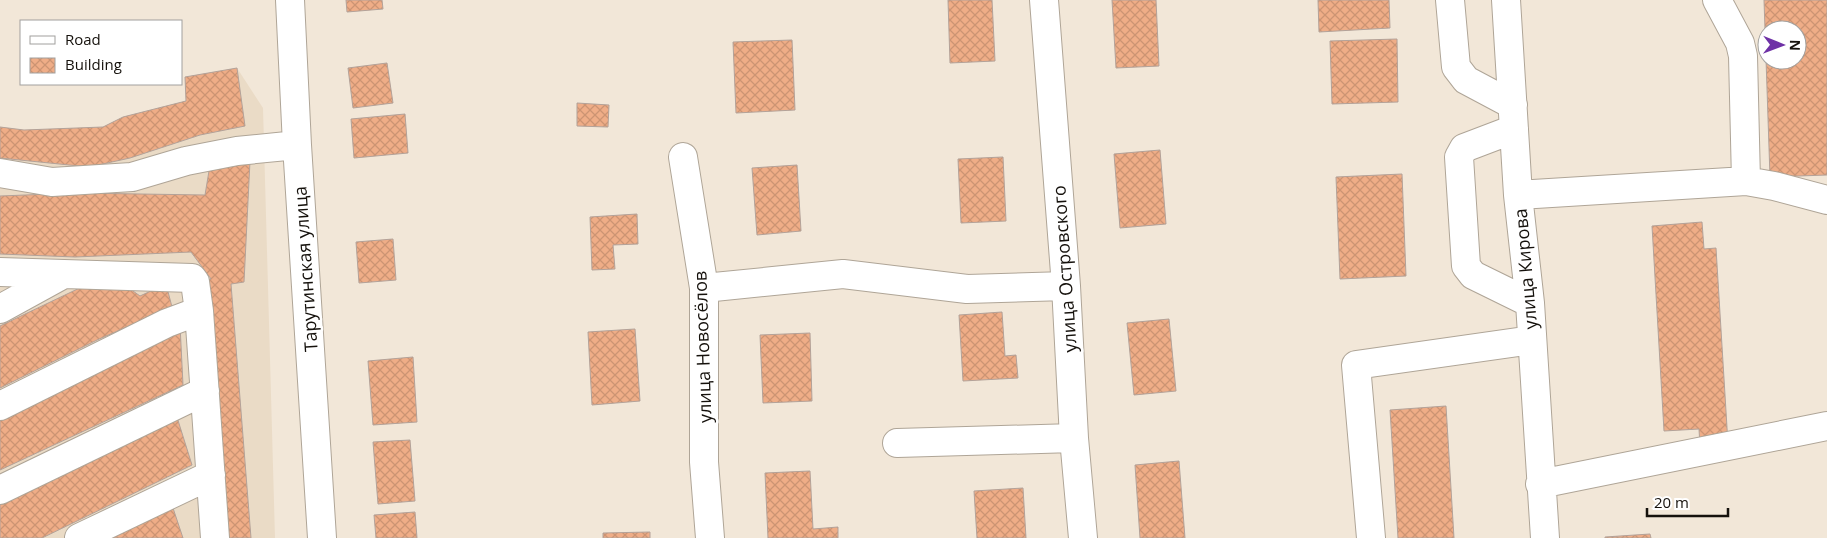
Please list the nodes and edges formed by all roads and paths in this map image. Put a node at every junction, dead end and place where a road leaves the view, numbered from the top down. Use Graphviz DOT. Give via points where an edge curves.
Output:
graph roads {
  1 [pos="290,0"];
  2 [pos="1044,0"];
  3 [pos="1450,0"];
  4 [pos="1506,0"];
  5 [pos="1717,0"];
  6 [pos="1514,117"];
  7 [pos="297,145"];
  8 [pos="683,157"];
  9 [pos="0,173"];
  10 [pos="1746,181"];
  11 [pos="1518,195"];
  12 [pos="1827,200"];
  13 [pos="0,272"];
  14 [pos="64,273"];
  15 [pos="1066,286"];
  16 [pos="704,288"];
  17 [pos="1530,303"];
  18 [pos="0,309"];
  19 [pos="199,311"];
  20 [pos="1532,340"];
  21 [pos="204,391"];
  22 [pos="0,406"];
  23 [pos="1827,426"];
  24 [pos="1074,438"];
  25 [pos="897,444"];
  26 [pos="211,475"];
  27 [pos="1540,484"];
  28 [pos="0,490"];
  29 [pos="79,538"];
  30 [pos="216,538"];
  31 [pos="322,538"];
  32 [pos="710,538"];
  33 [pos="1083,538"];
  34 [pos="1371,538"];
  35 [pos="1545,538"];
  1 -- 7 [label="street, Тарутинская улица"];
  2 -- 15 [label="street, улица Островского"];
  3 -- 6 [label="street" via="1456,67 1466,80"];
  4 -- 6 [label="street, улица Кирова"];
  5 -- 10 [label="street" via="1740,43 1743,56"];
  6 -- 11 [label="street, улица Кирова"];
  6 -- 17 [label="street" via="1464,148 1459,157 1466,266 1472,275"];
  7 -- 9 [label="street" via="236,151 132,177 52,182"];
  7 -- 31 [label="street, Тарутинская улица"];
  8 -- 16 [label="street, улица Новосёлов"];
  10 -- 11 [label="street"];
  10 -- 12 [label="street"];
  11 -- 17 [label="street, улица Кирова"];
  13 -- 14 [label="street"];
  14 -- 18 [label="street"];
  14 -- 19 [label="street" via="192,278"];
  15 -- 16 [label="street" via="967,289 843,274"];
  15 -- 24 [label="street, улица Островского"];
  16 -- 32 [label="street, улица Новосёлов" via="704,462"];
  17 -- 20 [label="street, улица Кирова"];
  19 -- 21 [label="street"];
  19 -- 22 [label="street" via="167,323"];
  20 -- 27 [label="street, улица Кирова"];
  20 -- 34 [label="street" via="1356,365"];
  21 -- 26 [label="street"];
  21 -- 28 [label="street"];
  23 -- 27 [label="street"];
  24 -- 25 [label="street"];
  24 -- 33 [label="street, улица Островского"];
  26 -- 29 [label="street"];
  26 -- 30 [label="street"];
  27 -- 35 [label="street, улица Кирова"];
}
